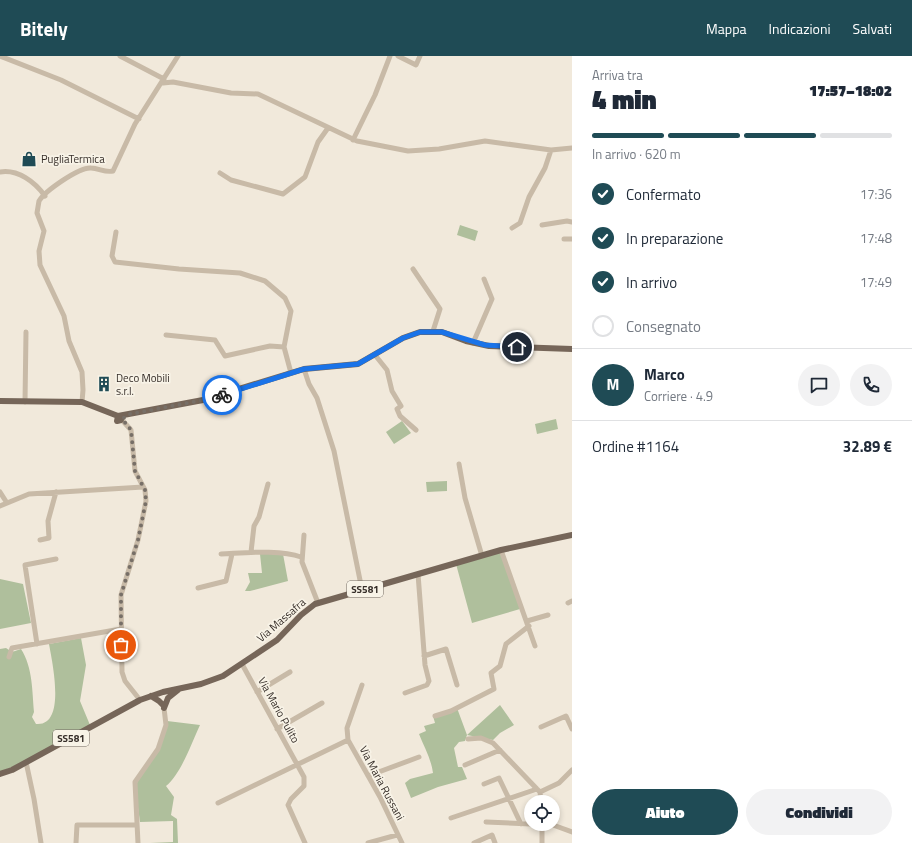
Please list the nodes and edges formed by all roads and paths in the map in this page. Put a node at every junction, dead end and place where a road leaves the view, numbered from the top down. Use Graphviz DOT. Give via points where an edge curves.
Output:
graph roads {
  1 [pos="0,56"];
  2 [pos="120,56"];
  3 [pos="178,56"];
  4 [pos="390,56"];
  5 [pos="398,56"];
  6 [pos="420,56"];
  7 [pos="163,81"];
  8 [pos="139,118"];
  9 [pos="328,128"];
  10 [pos="353,140"];
  11 [pos="572,148"];
  12 [pos="551,150"];
  13 [pos="0,172"];
  14 [pos="220,173"];
  15 [pos="45,196"];
  16 [pos="572,222"];
  17 [pos="542,225"];
  18 [pos="512,228"];
  19 [pos="116,232"];
  20 [pos="564,239"];
  21 [pos="572,239"];
  22 [pos="413,269"];
  23 [pos="484,278"];
  24 [pos="433,331"];
  25 [pos="26,332"];
  26 [pos="166,335"];
  27 [pos="473,343"];
  28 [pos="284,347"];
  29 [pos="572,349"];
  30 [pos="375,355"];
  31 [pos="304,369"];
  32 [pos="291,373"];
  33 [pos="0,402"];
  34 [pos="25,402"];
  35 [pos="82,402"];
  36 [pos="120,419"];
  37 [pos="416,430"];
  38 [pos="459,464"];
  39 [pos="268,484"];
  40 [pos="143,487"];
  41 [pos="0,492"];
  42 [pos="56,492"];
  43 [pos="7,503"];
  44 [pos="0,506"];
  45 [pos="572,534"];
  46 [pos="304,535"];
  47 [pos="40,540"];
  48 [pos="501,550"];
  49 [pos="251,552"];
  50 [pos="221,554"];
  51 [pos="232,554"];
  52 [pos="482,556"];
  53 [pos="301,557"];
  54 [pos="56,559"];
  55 [pos="418,574"];
  56 [pos="198,588"];
  57 [pos="362,590"];
  58 [pos="318,603"];
  59 [pos="548,615"];
  60 [pos="528,624"];
  61 [pos="121,629"];
  62 [pos="37,644"];
  63 [pos="535,646"];
  64 [pos="424,656"];
  65 [pos="9,657"];
  66 [pos="242,664"];
  67 [pos="290,672"];
  68 [pos="362,685"];
  69 [pos="457,685"];
  70 [pos="180,689"];
  71 [pos="163,692"];
  72 [pos="257,692"];
  73 [pos="405,693"];
  74 [pos="151,696"];
  75 [pos="140,700"];
  76 [pos="322,703"];
  77 [pos="164,705"];
  78 [pos="435,716"];
  79 [pos="541,727"];
  80 [pos="572,728"];
  81 [pos="277,729"];
  82 [pos="468,739"];
  83 [pos="348,740"];
  84 [pos="500,750"];
  85 [pos="419,757"];
  86 [pos="26,762"];
  87 [pos="298,765"];
  88 [pos="464,765"];
  89 [pos="572,770"];
  90 [pos="0,774"];
  91 [pos="368,776"];
  92 [pos="484,784"];
  93 [pos="538,791"];
  94 [pos="539,795"];
  95 [pos="508,799"];
  96 [pos="218,803"];
  97 [pos="450,818"];
  98 [pos="486,822"];
  99 [pos="521,824"];
  100 [pos="137,825"];
  101 [pos="560,828"];
  102 [pos="542,831"];
  103 [pos="572,832"];
  104 [pos="397,834"];
  105 [pos="41,843"];
  106 [pos="76,843"];
  107 [pos="138,843"];
  108 [pos="305,843"];
  109 [pos="368,843"];
  110 [pos="402,843"];
  111 [pos="474,843"];
  112 [pos="495,843"];
  113 [pos="542,843"];
  1 -- 8 [label="street" via="61,80"];
  2 -- 7 [label="street"];
  3 -- 7 [label="street"];
  4 -- 10 [label="street"];
  5 -- 6 [label="street" via="416,65"];
  7 -- 8 [label="street"];
  7 -- 9 [label="street" via="231,93 258,94"];
  8 -- 15 [label="street" via="112,171 91,168 79,171"];
  9 -- 10 [label="street"];
  9 -- 14 [label="street" via="318,142 305,177 283,194 231,180"];
  10 -- 12 [label="street" via="408,151 439,149 485,141"];
  11 -- 12 [label="street"];
  12 -- 18 [label="street" via="520,223"];
  13 -- 15 [label="street" via="20,174 40,188"];
  15 -- 35 [label="street" via="39,201 37,213 44,231 39,259 56,303 64,316 68,341 82,372"];
  16 -- 17 [label="street"];
  19 -- 28 [label="street" via="112,256 115,262 240,273 265,281 285,298 291,311"];
  20 -- 21 [label="street"];
  22 -- 24 [label="street" via="440,309"];
  23 -- 27 [label="street" via="492,299"];
  24 -- 27 [label="main road"];
  24 -- 30 [label="main road" via="411,335"];
  25 -- 34 [label="street"];
  26 -- 28 [label="street" via="215,340 225,356 270,346"];
  27 -- 29 [label="main road" via="489,346"];
  28 -- 32 [label="street"];
  30 -- 31 [label="main road" via="358,364"];
  30 -- 37 [label="street" via="386,370 392,391 401,406 398,414"];
  31 -- 32 [label="main road"];
  31 -- 57 [label="street" via="317,398 334,451"];
  32 -- 36 [label="main road" via="203,400 130,414"];
  33 -- 34 [label="main road"];
  34 -- 35 [label="main road"];
  35 -- 36 [label="main road"];
  36 -- 40 [label="street" via="131,430 135,471"];
  38 -- 52 [label="street" via="464,496"];
  39 -- 49 [label="street" via="254,526"];
  40 -- 42 [label="street"];
  40 -- 61 [label="street" via="146,501 143,524 121,595"];
  41 -- 43 [label="street"];
  42 -- 43 [label="street" via="29,494"];
  42 -- 47 [label="street" via="48,521 49,538"];
  43 -- 44 [label="street"];
  45 -- 48 [label="main road, Via Massafra / SS581"];
  46 -- 53 [label="street"];
  48 -- 52 [label="main road, Via Massafra / SS581"];
  48 -- 60 [label="street"];
  49 -- 51 [label="street"];
  49 -- 53 [label="street"];
  50 -- 51 [label="street"];
  51 -- 56 [label="street" via="226,581"];
  52 -- 55 [label="main road, Via Massafra / SS581"];
  53 -- 58 [label="street"];
  54 -- 62 [label="street" via="25,565"];
  55 -- 57 [label="main road, Via Massafra / SS581"];
  55 -- 64 [label="street"];
  57 -- 58 [label="main road, Via Massafra / SS581"];
  58 -- 66 [label="main road, Via Massafra / SS581" via="306,610 278,640"];
  59 -- 60 [label="street"];
  60 -- 63 [label="street"];
  60 -- 78 [label="street" via="505,646 500,666 491,673 494,689 451,711"];
  61 -- 62 [label="street"];
  61 -- 75 [label="street" via="122,672 125,681"];
  62 -- 65 [label="street" via="12,648"];
  64 -- 69 [label="street" via="446,649"];
  64 -- 73 [label="street" via="429,681 427,685"];
  66 -- 70 [label="main road, Via Massafra / SS581" via="223,676"];
  66 -- 72 [label="street, Via Mario Pulito"];
  67 -- 72 [label="street"];
  68 -- 83 [label="street" via="347,728"];
  70 -- 71 [label="main road, Via Massafra / SS581"];
  70 -- 77 [label="main road"];
  71 -- 74 [label="main road, Via Massafra / SS581"];
  71 -- 77 [label="main road" via="166,695"];
  72 -- 81 [label="street, Via Mario Pulito"];
  74 -- 75 [label="main road, Via Massafra / SS581"];
  74 -- 77 [label="main road"];
  75 -- 86 [label="main road, Via Massafra / SS581"];
  76 -- 81 [label="street"];
  77 -- 100 [label="street" via="166,725 158,749 135,782"];
  79 -- 80 [label="street" via="566,716"];
  81 -- 87 [label="street, Via Mario Pulito"];
  82 -- 84 [label="street" via="487,740"];
  83 -- 87 [label="street"];
  83 -- 91 [label="street, Via Maria Russani"];
  84 -- 88 [label="street"];
  84 -- 93 [label="street"];
  85 -- 91 [label="street"];
  86 -- 90 [label="main road, Via Massafra / SS581"];
  86 -- 105 [label="street"];
  87 -- 96 [label="street"];
  87 -- 108 [label="street, Via Mario Pulito" via="304,777 304,786 288,805"];
  89 -- 93 [label="street" via="559,783"];
  91 -- 104 [label="street, Via Maria Russani"];
  92 -- 95 [label="street" via="499,778"];
  93 -- 94 [label="street"];
  93 -- 95 [label="street"];
  95 -- 97 [label="street"];
  95 -- 99 [label="street"];
  98 -- 99 [label="street"];
  100 -- 106 [label="street" via="77,825"];
  100 -- 107 [label="street"];
  101 -- 103 [label="street"];
  102 -- 113 [label="street"];
  104 -- 109 [label="street"];
  104 -- 110 [label="street, Via Maria Russani"];
  111 -- 112 [label="street" via="492,835"];
}
